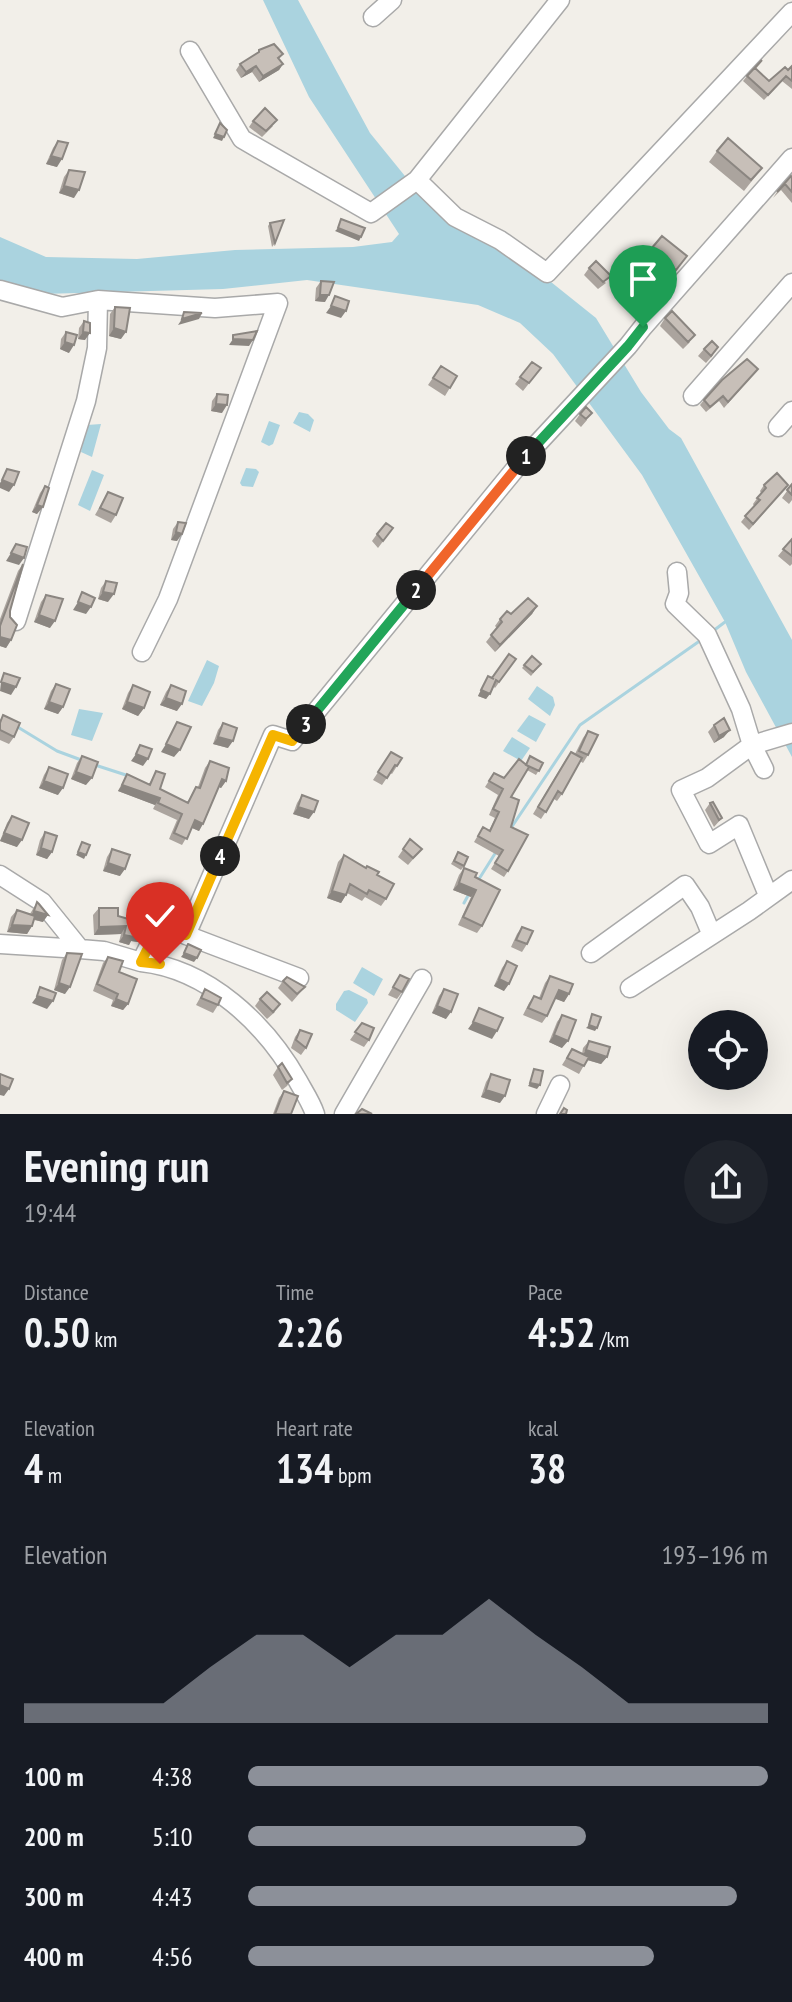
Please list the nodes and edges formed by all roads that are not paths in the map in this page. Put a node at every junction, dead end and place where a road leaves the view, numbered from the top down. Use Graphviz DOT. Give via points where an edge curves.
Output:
graph roads {
  1 [pos="392,0"];
  2 [pos="560,0"];
  3 [pos="792,12"];
  4 [pos="373,17"];
  5 [pos="190,51"];
  6 [pos="792,158"];
  7 [pos="415,181"];
  8 [pos="792,283"];
  9 [pos="0,290"];
  10 [pos="98,300"];
  11 [pos="693,396"];
  12 [pos="792,411"];
  13 [pos="778,427"];
  14 [pos="677,572"];
  15 [pos="16,621"];
  16 [pos="142,652"];
  17 [pos="784,735"];
  18 [pos="752,745"];
  19 [pos="764,769"];
  20 [pos="0,875"];
  21 [pos="792,880"];
  22 [pos="768,895"];
  23 [pos="711,933"];
  24 [pos="186,935"];
  25 [pos="0,944"];
  26 [pos="80,949"];
  27 [pos="591,953"];
  28 [pos="141,962"];
  29 [pos="299,978"];
  30 [pos="422,979"];
  31 [pos="630,988"];
  32 [pos="560,1085"];
  33 [pos="315,1114"];
  34 [pos="344,1114"];
  35 [pos="546,1114"];
  1 -- 4 [label="street"];
  2 -- 7 [label="street"];
  3 -- 7 [label="street" via="547,273 455,217"];
  5 -- 7 [label="street" via="242,139 371,213"];
  6 -- 24 [label="street" via="525,457 292,741 273,735"];
  8 -- 11 [label="street"];
  9 -- 10 [label="street" via="62,307"];
  10 -- 15 [label="street" via="97,348 86,401"];
  10 -- 16 [label="street" via="215,308 278,303 168,599"];
  12 -- 13 [label="street"];
  14 -- 18 [label="street" via="675,604 707,635"];
  17 -- 18 [label="street"];
  18 -- 19 [label="street"];
  18 -- 22 [label="street" via="681,790 709,844 739,825"];
  20 -- 26 [label="street" via="42,902"];
  21 -- 22 [label="street"];
  22 -- 23 [label="street"];
  23 -- 27 [label="street" via="685,885"];
  23 -- 31 [label="street"];
  24 -- 28 [label="street" via="161,922"];
  24 -- 29 [label="street"];
  25 -- 26 [label="street"];
  26 -- 28 [label="street"];
  28 -- 33 [label="street" via="199,979 249,1017 285,1057"];
  30 -- 34 [label="street"];
  32 -- 35 [label="street"];
}
